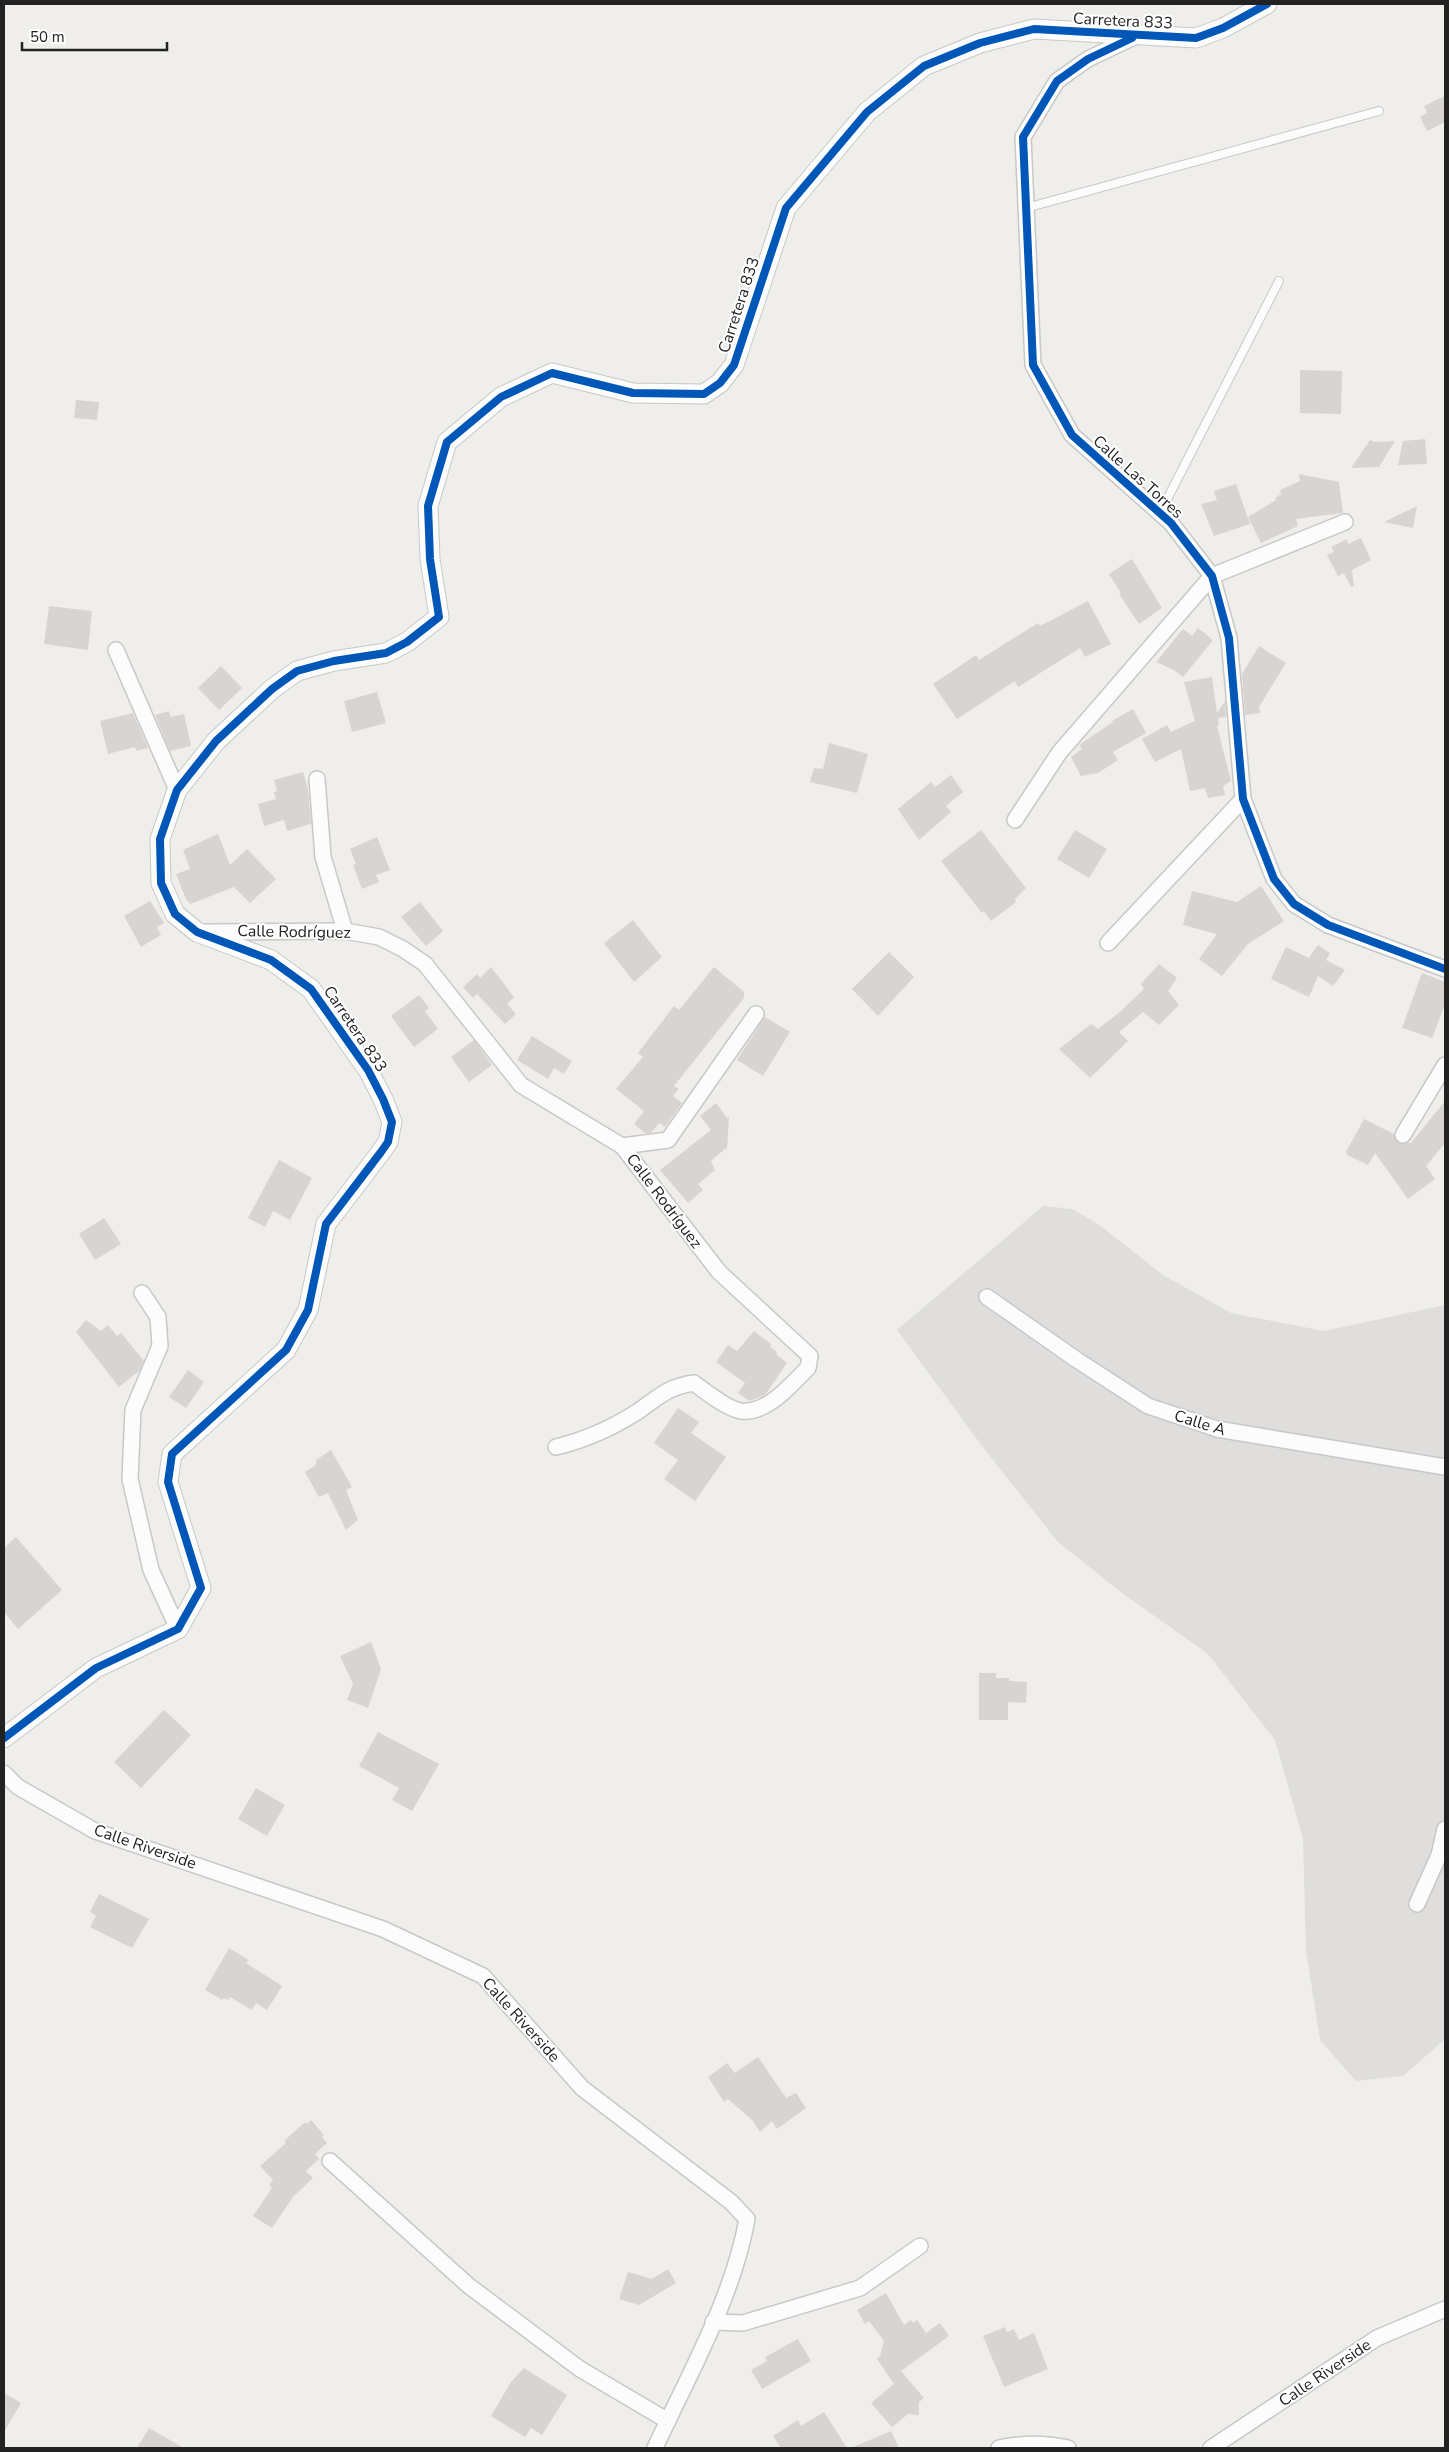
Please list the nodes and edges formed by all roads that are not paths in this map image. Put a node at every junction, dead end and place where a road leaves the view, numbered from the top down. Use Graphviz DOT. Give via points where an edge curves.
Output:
graph roads {
  1 [pos="1267,4"];
  2 [pos="1134,36"];
  3 [pos="1379,112"];
  4 [pos="1026,208"];
  5 [pos="1280,281"];
  6 [pos="1160,513"];
  7 [pos="1345,522"];
  8 [pos="1212,576"];
  9 [pos="116,650"];
  10 [pos="317,779"];
  11 [pos="177,790"];
  12 [pos="1243,799"];
  13 [pos="1015,820"];
  14 [pos="345,931"];
  15 [pos="197,932"];
  16 [pos="1108,943"];
  17 [pos="1445,969"];
  18 [pos="756,1014"];
  19 [pos="1445,1065"];
  20 [pos="1403,1136"];
  21 [pos="622,1146"];
  22 [pos="142,1293"];
  23 [pos="987,1297"];
  24 [pos="556,1447"];
  25 [pos="1445,1467"];
  26 [pos="178,1629"];
  27 [pos="4,1738"];
  28 [pos="4,1773"];
  29 [pos="1445,1830"];
  30 [pos="1417,1904"];
  31 [pos="330,2161"];
  32 [pos="920,2246"];
  33 [pos="1445,2309"];
  34 [pos="713,2322"];
  35 [pos="668,2421"];
  36 [pos="655,2448"];
  37 [pos="999,2448"];
  38 [pos="1068,2448"];
  39 [pos="1211,2448"];
  1 -- 2 [label="street, Carretera 833" via="1223,28 1196,38"];
  2 -- 4 [label="street, Calle Las Torres" via="1088,59 1056,81 1023,137"];
  2 -- 11 [label="street, Carretera 833" via="1034,29 980,43 924,66 867,112 786,208 734,365 720,383 704,394 633,394 552,373 501,397 447,442 434,479 428,506 430,559 439,617 407,642 386,653 334,660 297,672 272,689 216,741"];
  3 -- 4 [label="lane"];
  4 -- 6 [label="street, Calle Las Torres" via="1033,365 1072,435"];
  5 -- 6 [label="lane"];
  6 -- 8 [label="street, Calle Las Torres"];
  7 -- 8 [label="street"];
  8 -- 12 [label="street, Calle Las Torres" via="1229,638"];
  8 -- 13 [label="street" via="1059,753"];
  9 -- 11 [label="street"];
  10 -- 14 [label="street" via="323,857"];
  11 -- 15 [label="street, Carretera 833" via="160,839 161,883 175,914"];
  12 -- 16 [label="street"];
  12 -- 17 [label="street, Calle Las Torres" via="1274,878 1294,904 1328,925"];
  14 -- 15 [label="street, Calle Rodríguez"];
  14 -- 21 [label="street, Calle Rodríguez" via="379,937 403,948 425,964 521,1085"];
  15 -- 26 [label="street, Carretera 833" via="270,960 311,989 368,1070 392,1122 385,1147 326,1224 308,1310 286,1350 172,1454 168,1482 201,1588"];
  18 -- 21 [label="street" via="668,1140"];
  19 -- 20 [label="street"];
  21 -- 24 [label="street, Calle Rodríguez" via="719,1272 810,1356 808,1368 774,1400 758,1408 740,1411 694,1383 679,1385 664,1391 608,1428 580,1441"];
  22 -- 26 [label="street" via="158,1317 160,1346 133,1410 130,1479 150,1570"];
  23 -- 25 [label="street, Calle A" via="1148,1406 1217,1429"];
  26 -- 27 [label="street" via="96,1668"];
  28 -- 34 [label="street, Calle Riverside" via="18,1787 95,1831 383,1928 483,1976 582,2088 731,2202 747,2219 741,2253"];
  29 -- 30 [label="street" via="1439,1855"];
  31 -- 35 [label="street" via="469,2286 580,2369"];
  32 -- 34 [label="street" via="860,2288 743,2323"];
  33 -- 39 [label="street, Calle Riverside" via="1377,2338"];
  34 -- 35 [label="street, Calle Riverside"];
  35 -- 36 [label="street, Calle Riverside"];
  37 -- 38 [label="street" via="1050,2444"];
}
